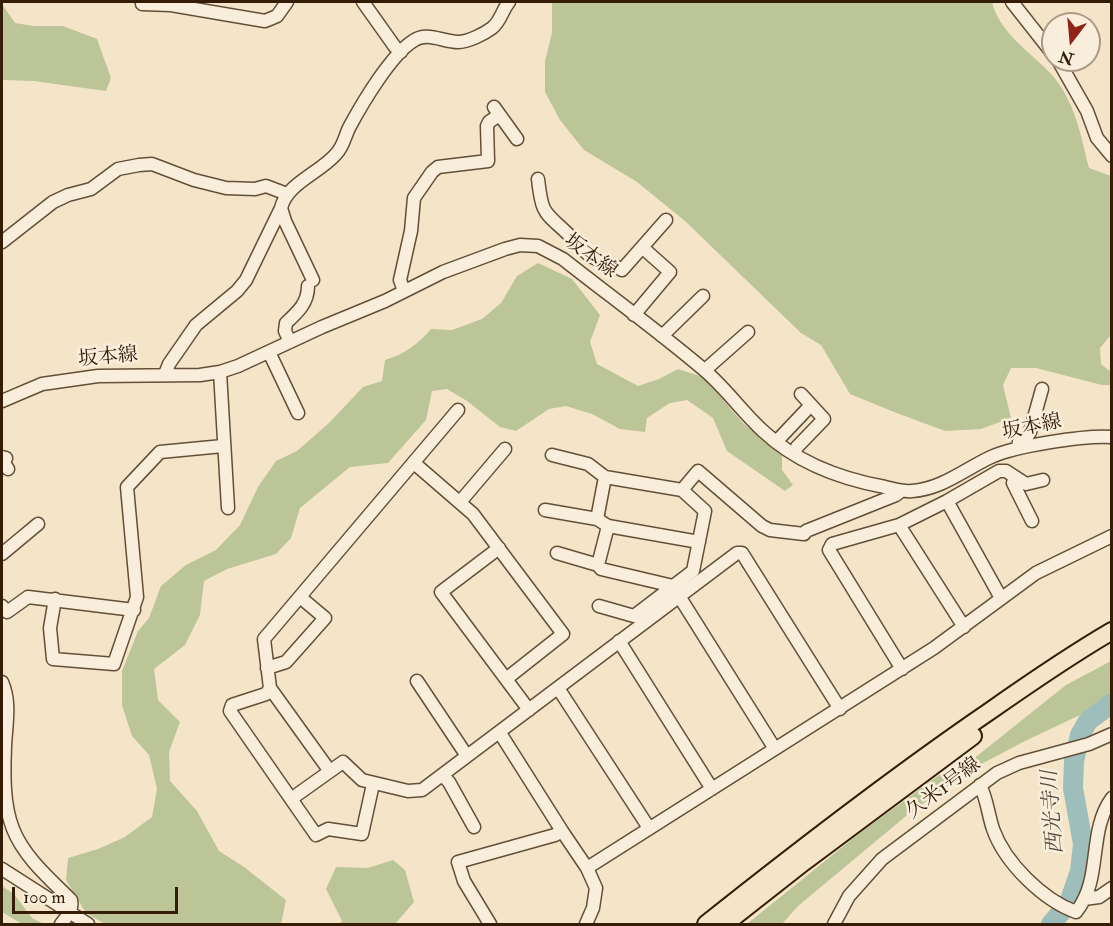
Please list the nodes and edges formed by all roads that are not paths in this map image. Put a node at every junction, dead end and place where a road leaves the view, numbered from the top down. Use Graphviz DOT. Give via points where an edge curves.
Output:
graph roads {
  1 [pos="287,2"];
  2 [pos="363,2"];
  3 [pos="509,2"];
  4 [pos="1012,2"];
  5 [pos="142,4"];
  6 [pos="1041,39"];
  7 [pos="401,52"];
  8 [pos="1065,72"];
  9 [pos="517,139"];
  10 [pos="1112,156"];
  11 [pos="538,180"];
  12 [pos="287,194"];
  13 [pos="281,208"];
  14 [pos="666,220"];
  15 [pos="2,242"];
  16 [pos="643,248"];
  17 [pos="404,291"];
  18 [pos="703,296"];
  19 [pos="634,315"];
  20 [pos="748,332"];
  21 [pos="662,336"];
  22 [pos="290,342"];
  23 [pos="269,352"];
  24 [pos="705,370"];
  25 [pos="220,372"];
  26 [pos="165,374"];
  27 [pos="1042,389"];
  28 [pos="801,394"];
  29 [pos="2,401"];
  30 [pos="811,405"];
  31 [pos="458,410"];
  32 [pos="298,413"];
  33 [pos="1112,437"];
  34 [pos="776,442"];
  35 [pos="223,446"];
  36 [pos="1018,448"];
  37 [pos="505,449"];
  38 [pos="794,454"];
  39 [pos="552,455"];
  40 [pos="2,457"];
  41 [pos="414,464"];
  42 [pos="8,469"];
  43 [pos="604,477"];
  44 [pos="1016,477"];
  45 [pos="1043,480"];
  46 [pos="682,490"];
  47 [pos="901,490"];
  48 [pos="947,501"];
  49 [pos="460,502"];
  50 [pos="228,508"];
  51 [pos="545,510"];
  52 [pos="597,519"];
  53 [pos="1032,521"];
  54 [pos="38,524"];
  55 [pos="899,525"];
  56 [pos="608,526"];
  57 [pos="1112,536"];
  58 [pos="699,542"];
  59 [pos="499,548"];
  60 [pos="2,554"];
  61 [pos="557,554"];
  62 [pos="598,565"];
  63 [pos="676,591"];
  64 [pos="300,597"];
  65 [pos="1001,598"];
  66 [pos="55,599"];
  67 [pos="2,606"];
  68 [pos="599,606"];
  69 [pos="134,610"];
  70 [pos="964,627"];
  71 [pos="1112,631"];
  72 [pos="619,642"];
  73 [pos="1112,644"];
  74 [pos="267,668"];
  75 [pos="902,669"];
  76 [pos="506,679"];
  77 [pos="417,681"];
  78 [pos="2,682"];
  79 [pos="270,688"];
  80 [pos="558,688"];
  81 [pos="840,709"];
  82 [pos="529,710"];
  83 [pos="500,733"];
  84 [pos="1112,734"];
  85 [pos="775,749"];
  86 [pos="467,756"];
  87 [pos="3,764"];
  88 [pos="329,770"];
  89 [pos="442,775"];
  90 [pos="374,784"];
  91 [pos="980,785"];
  92 [pos="712,789"];
  93 [pos="1112,798"];
  94 [pos="291,799"];
  95 [pos="474,827"];
  96 [pos="649,828"];
  97 [pos="562,831"];
  98 [pos="587,868"];
  99 [pos="2,869"];
  100 [pos="1112,888"];
  101 [pos="1084,899"];
  102 [pos="71,912"];
  103 [pos="61,924"];
  104 [pos="88,924"];
  105 [pos="490,924"];
  106 [pos="586,924"];
  107 [pos="706,924"];
  108 [pos="725,924"];
  109 [pos="834,924"];
  1 -- 5 [label="street" via="277,16 265,21"];
  2 -- 7 [label="street"];
  3 -- 7 [label="street" via="491,28 469,40 457,42 423,36"];
  4 -- 6 [label="street"];
  7 -- 12 [label="street" via="352,122 336,155"];
  8 -- 10 [label="street" via="1097,138"];
  9 -- 17 [label="street" via="497,111 487,126 488,161 438,167 432,172 414,198 400,280"];
  11 -- 16 [label="street" via="543,210 589,256 622,270"];
  12 -- 13 [label="street"];
  12 -- 15 [label="street" via="266,186 226,188 152,164 139,165 118,169 91,189 53,202"];
  13 -- 22 [label="street" via="311,283 302,309 286,323"];
  13 -- 26 [label="street" via="246,280 196,326"];
  14 -- 16 [label="street"];
  16 -- 19 [label="street" via="670,272"];
  17 -- 19 [label="street, 坂本線" via="505,249 538,246 563,259"];
  17 -- 22 [label="street, 坂本線"];
  18 -- 21 [label="street"];
  19 -- 21 [label="street, 坂本線"];
  20 -- 24 [label="street"];
  21 -- 24 [label="street, 坂本線"];
  22 -- 23 [label="street, 坂本線"];
  23 -- 25 [label="street, 坂本線"];
  23 -- 32 [label="street"];
  24 -- 34 [label="street, 坂本線"];
  25 -- 26 [label="street, 坂本線"];
  25 -- 35 [label="street"];
  26 -- 29 [label="street, 坂本線" via="98,376 42,384"];
  27 -- 36 [label="street" via="1029,432 1018,441"];
  28 -- 30 [label="street"];
  30 -- 34 [label="street"];
  30 -- 38 [label="street" via="824,419"];
  31 -- 41 [label="street"];
  33 -- 36 [label="street, 坂本線"];
  34 -- 38 [label="street, 坂本線"];
  35 -- 50 [label="street"];
  35 -- 69 [label="street" via="160,452 127,487 137,597"];
  36 -- 47 [label="street, 坂本線" via="991,457 933,487"];
  37 -- 49 [label="street"];
  38 -- 47 [label="street, 坂本線" via="838,476"];
  39 -- 43 [label="street" via="588,464"];
  40 -- 42 [label="street" via="6,458"];
  41 -- 49 [label="street"];
  41 -- 64 [label="street"];
  43 -- 46 [label="street"];
  43 -- 52 [label="street"];
  44 -- 45 [label="street" via="1026,484"];
  44 -- 48 [label="street" via="999,471"];
  44 -- 53 [label="street" via="1013,483"];
  46 -- 47 [label="street" via="698,471 762,526 804,534"];
  46 -- 58 [label="street" via="705,511"];
  48 -- 55 [label="street"];
  48 -- 65 [label="street"];
  49 -- 59 [label="street"];
  51 -- 52 [label="street"];
  52 -- 56 [label="street"];
  54 -- 60 [label="street"];
  55 -- 70 [label="street"];
  55 -- 75 [label="street" via="832,544 829,550"];
  56 -- 58 [label="street"];
  56 -- 62 [label="street"];
  57 -- 65 [label="street" via="1036,573"];
  58 -- 63 [label="street" via="693,571"];
  59 -- 76 [label="street" via="563,634"];
  59 -- 76 [label="street" via="441,592"];
  61 -- 62 [label="street"];
  62 -- 63 [label="street"];
  63 -- 68 [label="street" via="634,616"];
  63 -- 72 [label="street"];
  63 -- 81 [label="street" via="742,553"];
  63 -- 85 [label="street"];
  64 -- 74 [label="street" via="264,639"];
  64 -- 74 [label="street" via="325,618 286,662"];
  65 -- 70 [label="street"];
  66 -- 67 [label="street" via="28,597 7,612"];
  66 -- 69 [label="street"];
  66 -- 69 [label="street" via="50,628 53,659 114,664"];
  70 -- 75 [label="street"];
  71 -- 107 [label="highway" via="934,749"];
  72 -- 80 [label="street"];
  72 -- 92 [label="street"];
  73 -- 108 [label="highway" via="938,761"];
  74 -- 79 [label="street"];
  75 -- 81 [label="street"];
  76 -- 82 [label="street"];
  77 -- 86 [label="street"];
  78 -- 87 [label="street" via="8,719"];
  79 -- 88 [label="street"];
  79 -- 94 [label="street" via="266,694 232,705 230,711"];
  80 -- 82 [label="street"];
  80 -- 96 [label="street"];
  81 -- 85 [label="street"];
  82 -- 83 [label="street"];
  83 -- 86 [label="street"];
  83 -- 97 [label="street"];
  84 -- 91 [label="street, 久米1号線" via="1019,764"];
  85 -- 92 [label="street"];
  86 -- 89 [label="street"];
  87 -- 102 [label="street" via="14,832 35,863 71,900"];
  88 -- 90 [label="street" via="343,762 362,780"];
  88 -- 94 [label="street"];
  89 -- 90 [label="street" via="422,790"];
  89 -- 95 [label="street"];
  90 -- 94 [label="street" via="362,834 328,829 316,835"];
  91 -- 101 [label="street" via="994,831 1009,858 1032,884 1076,912"];
  91 -- 109 [label="street, 久米1号線" via="882,859 849,897"];
  92 -- 96 [label="street"];
  93 -- 101 [label="street" via="1099,821 1093,870"];
  96 -- 98 [label="street"];
  97 -- 98 [label="street"];
  97 -- 105 [label="street" via="458,862 464,881"];
  98 -- 106 [label="street" via="596,896"];
  99 -- 102 [label="street"];
  100 -- 101 [label="street" via="1099,897"];
  102 -- 103 [label="street"];
  102 -- 104 [label="street"];
}
